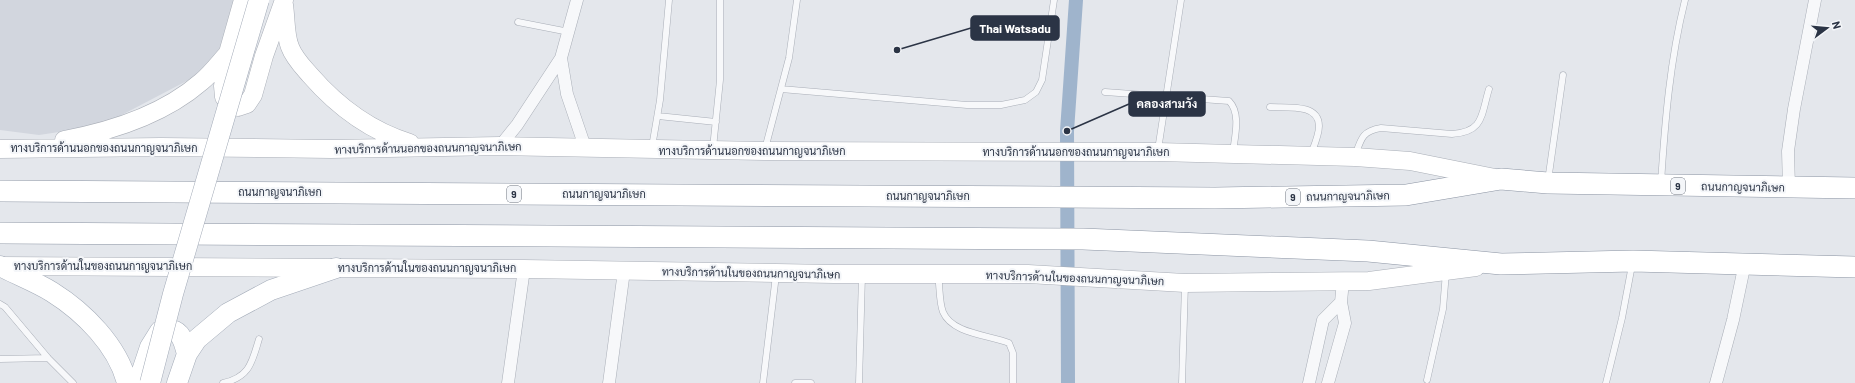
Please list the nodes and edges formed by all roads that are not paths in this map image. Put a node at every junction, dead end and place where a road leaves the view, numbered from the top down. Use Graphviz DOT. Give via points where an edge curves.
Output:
graph roads {
  1 [pos="243,0"];
  2 [pos="258,0"];
  3 [pos="268,0"];
  4 [pos="284,0"];
  5 [pos="577,0"];
  6 [pos="669,0"];
  7 [pos="720,0"];
  8 [pos="797,0"];
  9 [pos="1054,0"];
  10 [pos="1181,0"];
  11 [pos="1685,0"];
  12 [pos="1815,0"];
  13 [pos="518,22"];
  14 [pos="569,32"];
  15 [pos="228,52"];
  16 [pos="561,58"];
  17 [pos="1563,76"];
  18 [pos="781,89"];
  19 [pos="1489,89"];
  20 [pos="1105,92"];
  21 [pos="1167,96"];
  22 [pos="1270,107"];
  23 [pos="658,116"];
  24 [pos="716,122"];
  25 [pos="500,146"];
  26 [pos="424,147"];
  27 [pos="24,148"];
  28 [pos="585,148"];
  29 [pos="0,149"];
  30 [pos="712,149"];
  31 [pos="651,150"];
  32 [pos="765,151"];
  33 [pos="1158,152"];
  34 [pos="1233,154"];
  35 [pos="1311,156"];
  36 [pos="1355,158"];
  37 [pos="1501,180"];
  38 [pos="1548,183"];
  39 [pos="1660,185"];
  40 [pos="1789,188"];
  41 [pos="1855,188"];
  42 [pos="0,191"];
  43 [pos="0,233"];
  44 [pos="1633,261"];
  45 [pos="1745,263"];
  46 [pos="1501,264"];
  47 [pos="0,266"];
  48 [pos="1855,267"];
  49 [pos="336,268"];
  50 [pos="524,269"];
  51 [pos="624,271"];
  52 [pos="1446,271"];
  53 [pos="776,273"];
  54 [pos="862,274"];
  55 [pos="938,274"];
  56 [pos="1343,281"];
  57 [pos="1185,283"];
  58 [pos="1340,302"];
  59 [pos="0,304"];
  60 [pos="259,338"];
  61 [pos="187,354"];
  62 [pos="48,358"];
  63 [pos="0,359"];
  64 [pos="1314,362"];
  65 [pos="1333,366"];
  66 [pos="1427,380"];
  67 [pos="73,383"];
  68 [pos="127,383"];
  69 [pos="138,383"];
  70 [pos="150,383"];
  71 [pos="160,383"];
  72 [pos="178,383"];
  73 [pos="223,383"];
  74 [pos="508,383"];
  75 [pos="609,383"];
  76 [pos="763,383"];
  77 [pos="795,383"];
  78 [pos="811,383"];
  79 [pos="859,383"];
  80 [pos="1014,383"];
  81 [pos="1182,383"];
  82 [pos="1309,383"];
  83 [pos="1328,383"];
  84 [pos="1606,383"];
  85 [pos="1716,383"];
  1 -- 15 [label="main road"];
  2 -- 70 [label="main road, bridge" via="173,294"];
  3 -- 71 [label="main road" via="183,292"];
  4 -- 15 [label="main road" via="253,95 247,104 238,107 224,97"];
  4 -- 26 [label="main road" via="290,47 299,63 327,95 365,124 390,137"];
  5 -- 14 [label="street"];
  6 -- 23 [label="lane"];
  7 -- 24 [label="lane" via="720,80"];
  8 -- 18 [label="lane" via="789,58"];
  9 -- 18 [label="lane" via="1042,80 1036,92 1025,100 1001,105 967,105"];
  10 -- 21 [label="lane"];
  11 -- 39 [label="lane" via="1679,23 1666,112"];
  12 -- 40 [label="street" via="1788,151"];
  13 -- 14 [label="lane"];
  14 -- 16 [label="street"];
  15 -- 27 [label="main road" via="200,83 151,113 118,127 78,138"];
  16 -- 25 [label="street" via="517,125"];
  16 -- 28 [label="street" via="567,94"];
  17 -- 38 [label="lane"];
  18 -- 32 [label="lane"];
  19 -- 36 [label="lane" via="1478,124 1473,130 1452,134 1381,128 1371,130 1361,140"];
  20 -- 21 [label="lane"];
  21 -- 33 [label="lane"];
  21 -- 34 [label="lane" via="1229,101 1235,107 1236,116"];
  22 -- 35 [label="lane" via="1309,109 1315,114 1319,126"];
  23 -- 24 [label="lane"];
  23 -- 31 [label="lane"];
  24 -- 30 [label="lane"];
  25 -- 26 [label="main road, ทางบริการด้านนอกของถนนกาญจนาภิเษก"];
  25 -- 28 [label="main road, ทางบริการด้านนอกของถนนกาญจนาภิเษก"];
  26 -- 27 [label="main road, ทางบริการด้านนอกของถนนกาญจนาภิเษก"];
  27 -- 29 [label="main road, ทางบริการด้านนอกของถนนกาญจนาภิเษก"];
  28 -- 31 [label="main road, ทางบริการด้านนอกของถนนกาญจนาภิเษก"];
  30 -- 31 [label="main road, ทางบริการด้านนอกของถนนกาญจนาภิเษก"];
  30 -- 32 [label="main road, ทางบริการด้านนอกของถนนกาญจนาภิเษก"];
  32 -- 33 [label="main road, ทางบริการด้านนอกของถนนกาญจนาภิเษก"];
  33 -- 34 [label="main road, ทางบริการด้านนอกของถนนกาญจนาภิเษก"];
  34 -- 35 [label="main road, ทางบริการด้านนอกของถนนกาญจนาภิเษก"];
  35 -- 36 [label="main road, ทางบริการด้านนอกของถนนกาญจนาภิเษก"];
  36 -- 37 [label="main road, ทางบริการด้านนอกของถนนกาญจนาภิเษก" via="1410,161"];
  37 -- 38 [label="highway, ถนนกาญจนาภิเษก / 9"];
  37 -- 42 [label="highway, ถนนกาญจนาภิเษก / 9" via="1406,195 1215,198"];
  38 -- 39 [label="highway, ถนนกาญจนาภิเษก / 9"];
  39 -- 40 [label="highway, ถนนกาญจนาภิเษก / 9"];
  40 -- 41 [label="highway, ถนนกาญจนาภิเษก / 9"];
  43 -- 46 [label="highway" via="1083,239 1368,251"];
  44 -- 45 [label="highway"];
  44 -- 46 [label="highway"];
  44 -- 84 [label="lane"];
  45 -- 48 [label="highway"];
  45 -- 85 [label="street"];
  46 -- 52 [label="main road, ทางบริการด้านในของถนนกาญจนาภิเษก"];
  47 -- 49 [label="main road, ทางบริการด้านในของถนนกาญจนาภิเษก"];
  47 -- 68 [label="main road" via="53,292 82,315 105,339 119,360"];
  49 -- 50 [label="main road, ทางบริการด้านในของถนนกาญจนาภิเษก"];
  49 -- 61 [label="main road" via="271,290 228,314 197,339"];
  50 -- 51 [label="main road, ทางบริการด้านในของถนนกาญจนาภิเษก"];
  50 -- 74 [label="street"];
  51 -- 53 [label="main road, ทางบริการด้านในของถนนกาญจนาภิเษก"];
  51 -- 75 [label="street"];
  52 -- 56 [label="main road, ทางบริการด้านในของถนนกาญจนาภิเษก" via="1369,281"];
  52 -- 66 [label="lane" via="1443,309"];
  53 -- 54 [label="main road, ทางบริการด้านในของถนนกาญจนาภิเษก"];
  53 -- 76 [label="lane"];
  54 -- 55 [label="main road, ทางบริการด้านในของถนนกาญจนาภิเษก"];
  54 -- 79 [label="lane"];
  55 -- 57 [label="main road, ทางบริการด้านในของถนนกาญจนาภิเษก" via="1028,274"];
  55 -- 80 [label="lane" via="943,312 948,321 957,328 1009,343 1013,353"];
  56 -- 57 [label="main road, ทางบริการด้านในของถนนกาญจนาภิเษก"];
  56 -- 58 [label="street"];
  57 -- 81 [label="lane"];
  58 -- 64 [label="street" via="1323,320"];
  58 -- 65 [label="street" via="1345,323"];
  59 -- 62 [label="lane"];
  60 -- 73 [label="lane" via="252,365 232,381"];
  61 -- 69 [label="main road" via="179,333 168,329 160,331 150,347"];
  61 -- 72 [label="main road"];
  62 -- 63 [label="lane"];
  62 -- 67 [label="lane"];
  64 -- 65 [label="street"];
  64 -- 82 [label="street"];
  65 -- 83 [label="street"];
  77 -- 78 [label="lane"];
}
